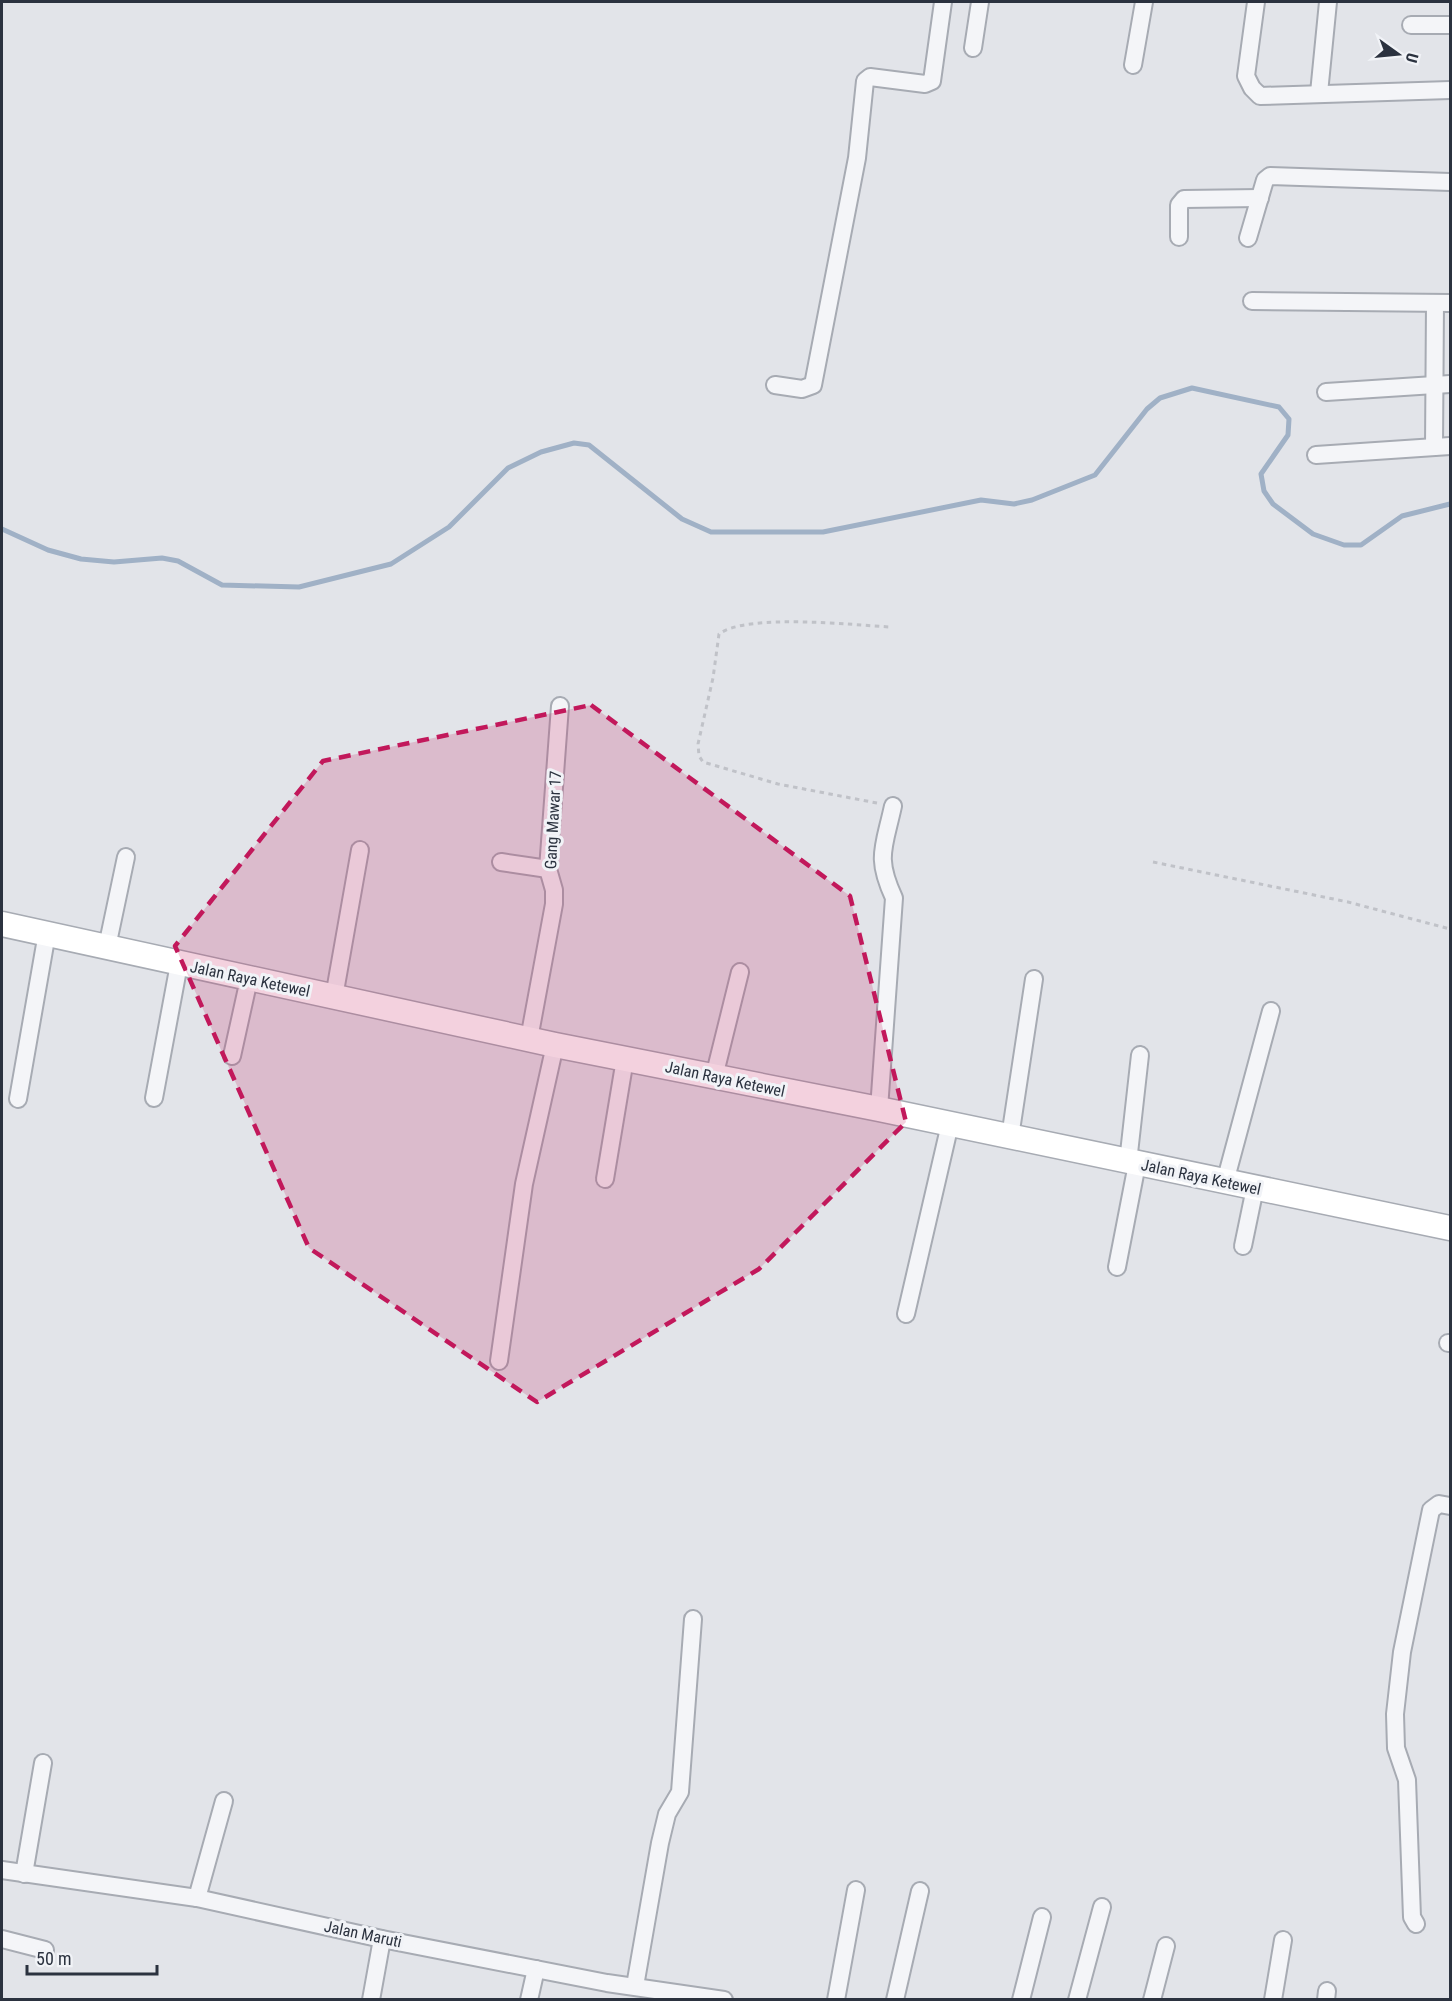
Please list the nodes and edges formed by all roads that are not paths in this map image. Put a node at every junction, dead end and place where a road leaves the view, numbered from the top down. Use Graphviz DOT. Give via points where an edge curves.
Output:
graph roads {
  1 [pos="943,2"];
  2 [pos="980,2"];
  3 [pos="1144,2"];
  4 [pos="1256,2"];
  5 [pos="1328,2"];
  6 [pos="1411,25"];
  7 [pos="1450,25"];
  8 [pos="973,48"];
  9 [pos="1133,66"];
  10 [pos="1450,90"];
  11 [pos="1319,93"];
  12 [pos="1450,182"];
  13 [pos="1260,198"];
  14 [pos="1179,237"];
  15 [pos="1248,238"];
  16 [pos="1252,301"];
  17 [pos="1443,303"];
  18 [pos="1443,384"];
  19 [pos="775,385"];
  20 [pos="1326,392"];
  21 [pos="1442,446"];
  22 [pos="1316,455"];
  23 [pos="560,706"];
  24 [pos="893,806"];
  25 [pos="360,850"];
  26 [pos="126,857"];
  27 [pos="501,862"];
  28 [pos="548,869"];
  29 [pos="2,924"];
  30 [pos="47,933"];
  31 [pos="107,947"];
  32 [pos="179,964"];
  33 [pos="740,972"];
  34 [pos="249,979"];
  35 [pos="1034,980"];
  36 [pos="334,997"];
  37 [pos="1271,1011"];
  38 [pos="529,1039"];
  39 [pos="555,1045"];
  40 [pos="1140,1055"];
  41 [pos="232,1056"];
  42 [pos="625,1059"];
  43 [pos="714,1077"];
  44 [pos="154,1098"];
  45 [pos="18,1100"];
  46 [pos="879,1109"];
  47 [pos="950,1124"];
  48 [pos="1010,1137"];
  49 [pos="1132,1163"];
  50 [pos="604,1179"];
  51 [pos="1225,1182"];
  52 [pos="1255,1188"];
  53 [pos="1450,1228"];
  54 [pos="1243,1245"];
  55 [pos="1117,1267"];
  56 [pos="906,1314"];
  57 [pos="499,1361"];
  58 [pos="1450,1506"];
  59 [pos="693,1619"];
  60 [pos="44,1763"];
  61 [pos="224,1801"];
  62 [pos="2,1870"];
  63 [pos="24,1874"];
  64 [pos="856,1890"];
  65 [pos="920,1891"];
  66 [pos="197,1898"];
  67 [pos="1102,1907"];
  68 [pos="1041,1917"];
  69 [pos="1416,1924"];
  70 [pos="2,1939"];
  71 [pos="382,1939"];
  72 [pos="1283,1940"];
  73 [pos="1166,1946"];
  74 [pos="45,1950"];
  75 [pos="536,1969"];
  76 [pos="635,1986"];
  77 [pos="371,2000"];
  78 [pos="529,2000"];
  79 [pos="724,2000"];
  80 [pos="836,2000"];
  81 [pos="895,2000"];
  82 [pos="1021,2000"];
  83 [pos="1077,2000"];
  84 [pos="1152,2000"];
  85 [pos="1273,2000"];
  1 -- 19 [label="street" via="932,81 924,84 870,77 865,81 857,158 813,385 802,389"];
  2 -- 8 [label="street"];
  3 -- 9 [label="street"];
  4 -- 11 [label="street" via="1248,82 1260,96"];
  5 -- 11 [label="street"];
  6 -- 7 [label="street"];
  10 -- 11 [label="street"];
  12 -- 13 [label="street" via="1270,176"];
  13 -- 14 [label="street" via="1181,200"];
  13 -- 15 [label="street"];
  16 -- 17 [label="street"];
  17 -- 18 [label="street"];
  18 -- 20 [label="street"];
  18 -- 21 [label="street"];
  21 -- 22 [label="street"];
  23 -- 28 [label="street, Gang Mawar 17"];
  24 -- 46 [label="street" via="881,858 894,898"];
  25 -- 36 [label="street"];
  26 -- 31 [label="street"];
  27 -- 28 [label="street"];
  28 -- 38 [label="street, Gang Mawar 17" via="554,904"];
  29 -- 30 [label="main road, Jalan Raya Ketewel"];
  30 -- 31 [label="main road, Jalan Raya Ketewel"];
  30 -- 45 [label="street"];
  31 -- 32 [label="main road, Jalan Raya Ketewel"];
  32 -- 34 [label="main road, Jalan Raya Ketewel"];
  32 -- 44 [label="street"];
  33 -- 43 [label="street"];
  34 -- 36 [label="main road, Jalan Raya Ketewel"];
  34 -- 41 [label="street"];
  35 -- 48 [label="street"];
  36 -- 38 [label="main road, Jalan Raya Ketewel"];
  37 -- 51 [label="street"];
  38 -- 39 [label="main road, Jalan Raya Ketewel"];
  39 -- 42 [label="main road, Jalan Raya Ketewel"];
  39 -- 57 [label="street" via="524,1184"];
  40 -- 49 [label="street"];
  42 -- 43 [label="main road, Jalan Raya Ketewel"];
  42 -- 50 [label="street"];
  43 -- 46 [label="main road, Jalan Raya Ketewel"];
  46 -- 47 [label="main road, Jalan Raya Ketewel"];
  47 -- 48 [label="main road, Jalan Raya Ketewel"];
  47 -- 56 [label="street"];
  48 -- 49 [label="main road, Jalan Raya Ketewel"];
  49 -- 51 [label="main road, Jalan Raya Ketewel"];
  49 -- 55 [label="street"];
  51 -- 52 [label="main road, Jalan Raya Ketewel"];
  52 -- 53 [label="main road, Jalan Raya Ketewel"];
  52 -- 54 [label="street"];
  58 -- 69 [label="street" via="1439,1504 1429,1516 1402,1652 1395,1714 1396,1748 1407,1780 1412,1917"];
  59 -- 76 [label="street" via="680,1792 667,1814 660,1842"];
  60 -- 63 [label="street"];
  61 -- 66 [label="street"];
  62 -- 63 [label="street, Jalan Maruti"];
  63 -- 66 [label="street, Jalan Maruti"];
  64 -- 80 [label="street"];
  65 -- 81 [label="street"];
  66 -- 71 [label="street, Jalan Maruti"];
  67 -- 83 [label="street"];
  68 -- 82 [label="street"];
  70 -- 74 [label="street"];
  71 -- 75 [label="street, Jalan Maruti"];
  71 -- 77 [label="street"];
  72 -- 85 [label="street"];
  73 -- 84 [label="street"];
  75 -- 76 [label="street, Jalan Maruti"];
  75 -- 78 [label="street"];
  76 -- 79 [label="street, Jalan Maruti"];
}
